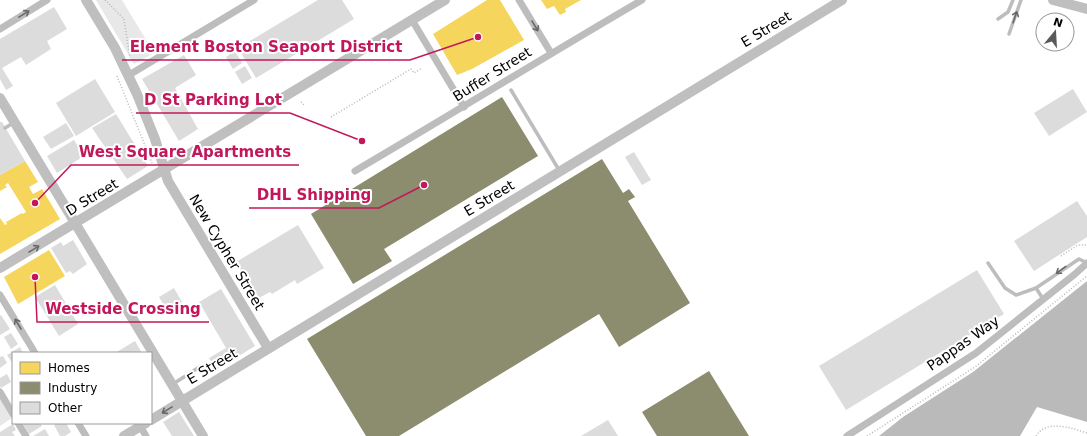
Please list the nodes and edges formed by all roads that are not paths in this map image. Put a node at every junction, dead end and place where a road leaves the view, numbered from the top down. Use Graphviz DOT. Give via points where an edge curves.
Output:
graph roads {
  1 [pos="47,0"];
  2 [pos="86,0"];
  3 [pos="254,0"];
  4 [pos="445,0"];
  5 [pos="519,0"];
  6 [pos="642,0"];
  7 [pos="842,0"];
  8 [pos="1013,0"];
  9 [pos="1021,0"];
  10 [pos="1053,0"];
  11 [pos="1087,9"];
  12 [pos="998,19"];
  13 [pos="412,20"];
  14 [pos="0,28"];
  15 [pos="1009,34"];
  16 [pos="551,53"];
  17 [pos="129,75"];
  18 [pos="511,90"];
  19 [pos="0,98"];
  20 [pos="464,107"];
  21 [pos="15,122"];
  22 [pos="5,128"];
  23 [pos="164,169"];
  24 [pos="356,171"];
  25 [pos="559,171"];
  26 [pos="76,224"];
  27 [pos="988,263"];
  28 [pos="1087,263"];
  29 [pos="0,268"];
  30 [pos="1036,288"];
  31 [pos="0,295"];
  32 [pos="1043,299"];
  33 [pos="268,348"];
  34 [pos="34,352"];
  35 [pos="200,366"];
  36 [pos="172,384"];
  37 [pos="0,392"];
  38 [pos="182,400"];
  39 [pos="12,412"];
  40 [pos="152,419"];
  41 [pos="19,424"];
  42 [pos="79,424"];
  43 [pos="143,425"];
  44 [pos="26,436"];
  45 [pos="86,436"];
  46 [pos="124,436"];
  47 [pos="146,436"];
  48 [pos="204,436"];
  49 [pos="847,436"];
  14 -- 1 [label="street, one-way"];
  2 -- 17 [label="street, New Cypher Street"];
  3 -- 17 [label="street"];
  4 -- 13 [label="street, D Street"];
  5 -- 16 [label="street, one-way"];
  6 -- 16 [label="street, Buffer Street"];
  7 -- 25 [label="street, E Street"];
  8 -- 12 [label="lane" via="1008,12"];
  15 -- 9 [label="lane, one-way"];
  10 -- 11 [label="street"];
  13 -- 20 [label="street"];
  13 -- 23 [label="street, D Street"];
  16 -- 20 [label="street, Buffer Street"];
  17 -- 23 [label="street, New Cypher Street" via="151,127"];
  18 -- 25 [label="lane"];
  19 -- 21 [label="street"];
  20 -- 24 [label="street, Buffer Street"];
  21 -- 22 [label="lane"];
  21 -- 26 [label="street"];
  23 -- 26 [label="street, D Street"];
  23 -- 33 [label="street, New Cypher Street" via="168,181"];
  25 -- 33 [label="street, E Street"];
  29 -- 26 [label="street, D Street, one-way"];
  26 -- 36 [label="street"];
  27 -- 30 [label="lane" via="1005,288 1016,295"];
  28 -- 30 [label="lane, one-way" via="1079,259"];
  28 -- 32 [label="street, Pappas Way"];
  30 -- 32 [label="lane"];
  34 -- 31 [label="street, one-way"];
  32 -- 49 [label="street, Pappas Way" via="972,356"];
  33 -- 38 [label="street, E Street"];
  35 -- 36 [label="lane"];
  36 -- 38 [label="street"];
  37 -- 39 [label="street"];
  38 -- 40 [label="street, E Street, one-way"];
  38 -- 48 [label="street"];
  41 -- 44 [label="street"];
  42 -- 45 [label="street"];
  43 -- 46 [label="street"];
  43 -- 47 [label="street"];
}
